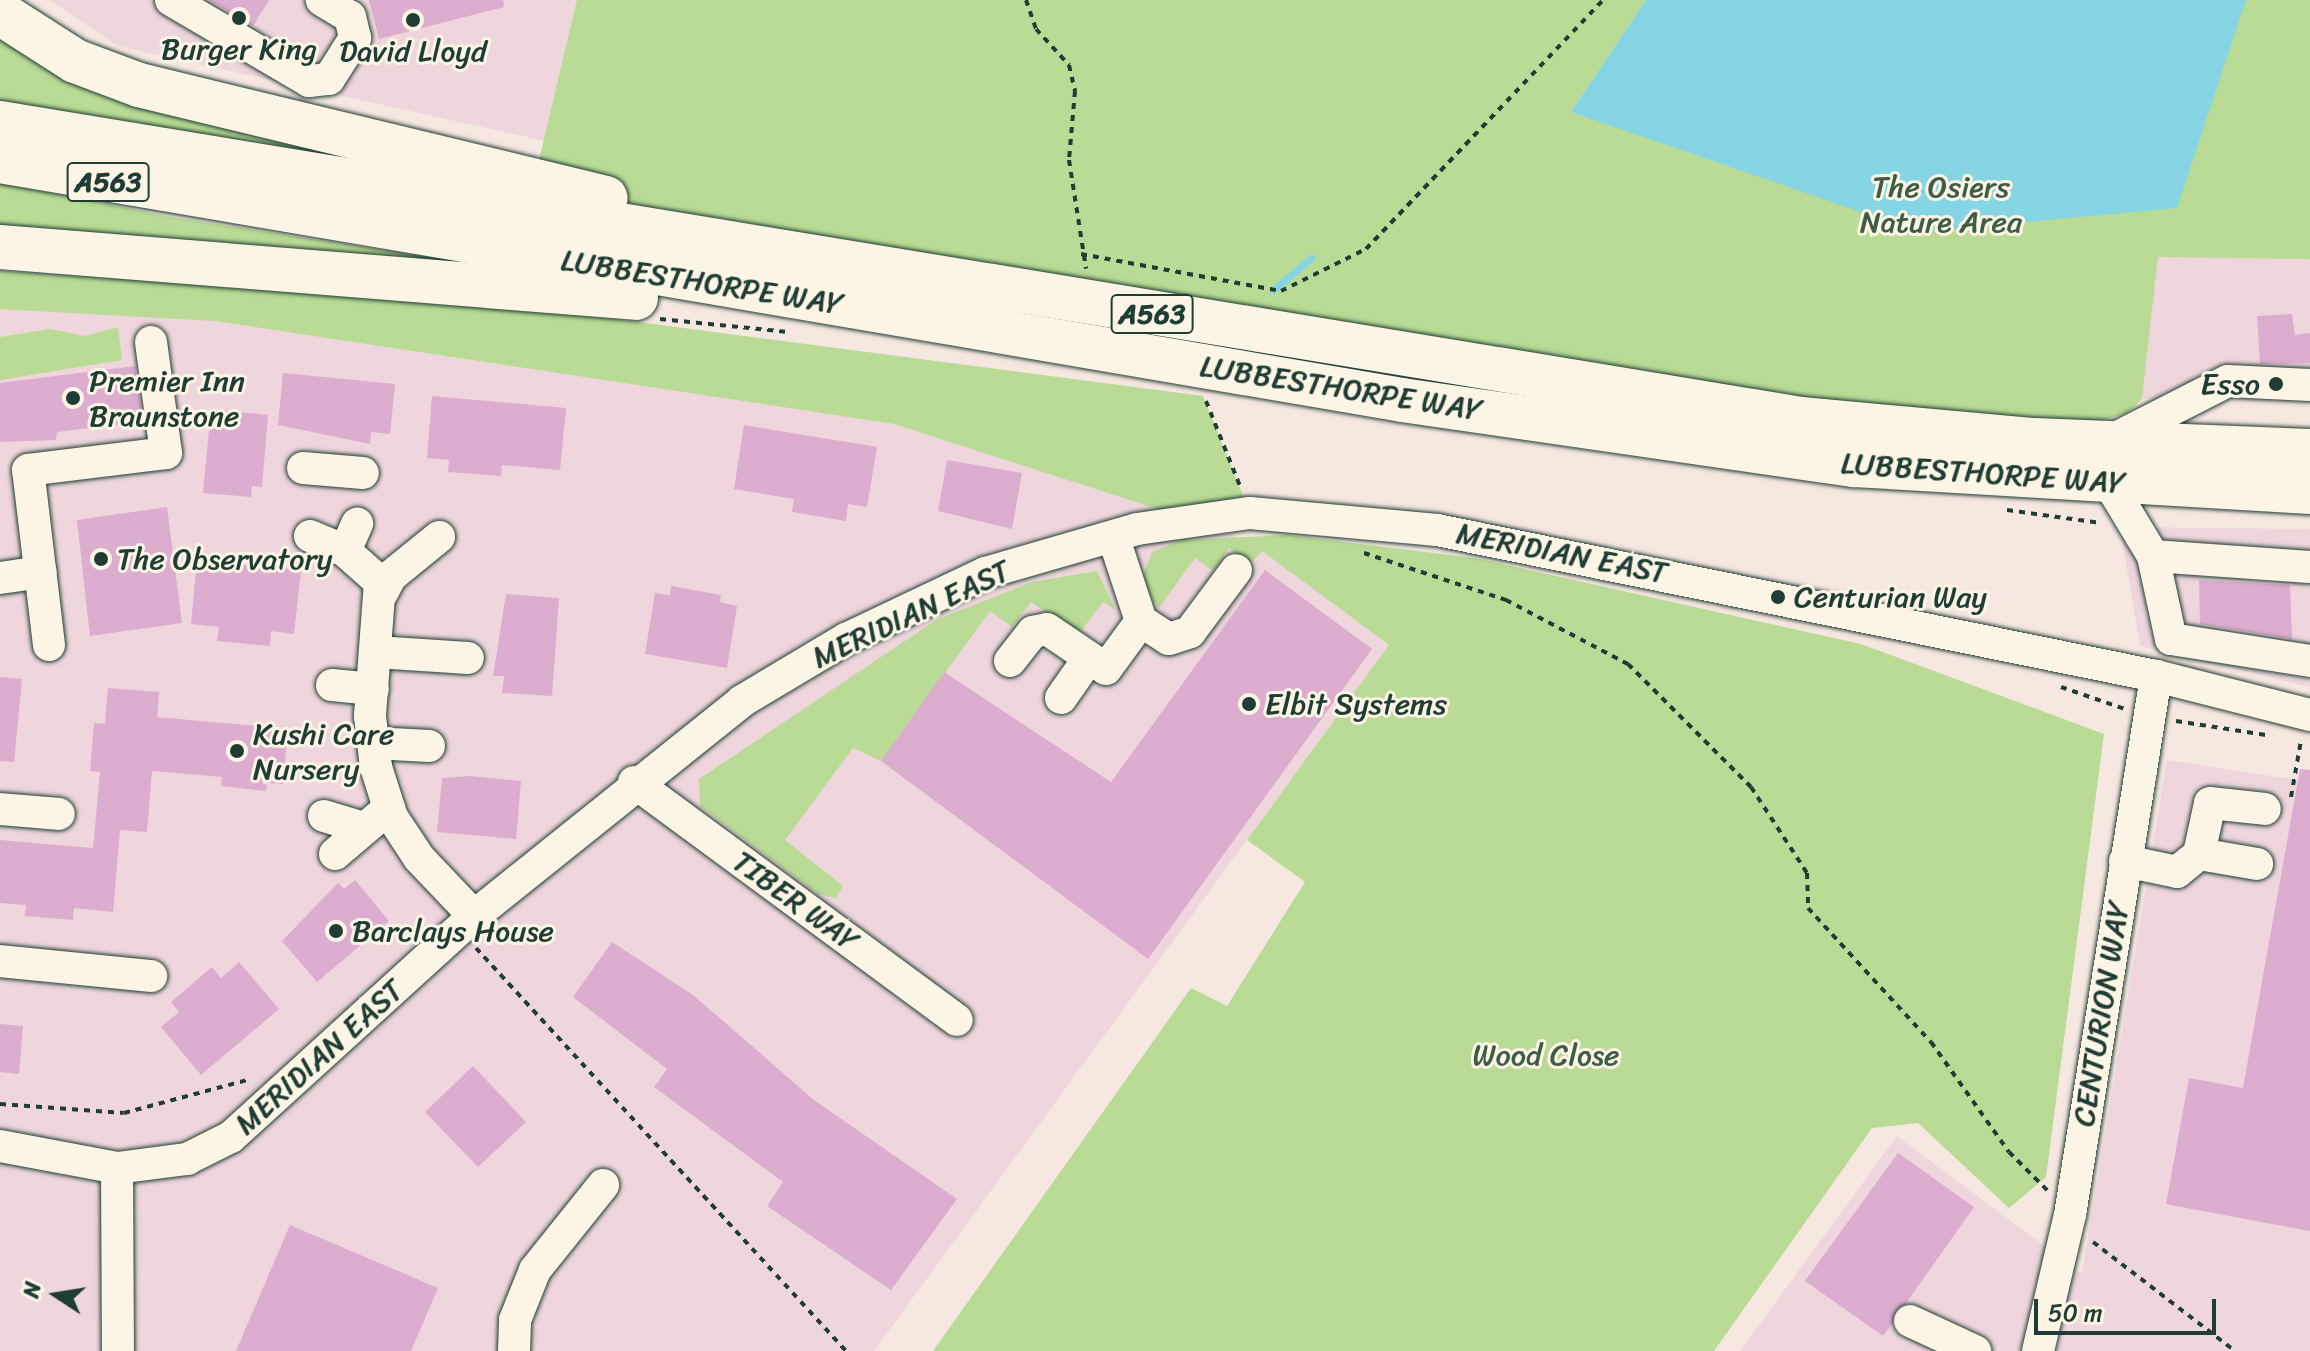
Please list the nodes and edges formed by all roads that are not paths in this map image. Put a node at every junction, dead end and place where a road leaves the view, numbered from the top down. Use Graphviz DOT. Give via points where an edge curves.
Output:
graph roads {
  1 [pos="171,0"];
  2 [pos="322,0"];
  3 [pos="0,13"];
  4 [pos="0,123"];
  5 [pos="0,161"];
  6 [pos="0,247"];
  7 [pos="995,309"];
  8 [pos="151,342"];
  9 [pos="2310,385"];
  10 [pos="2310,451"];
  11 [pos="2108,463"];
  12 [pos="303,468"];
  13 [pos="363,473"];
  14 [pos="2310,492"];
  15 [pos="310,536"];
  16 [pos="1113,536"];
  17 [pos="432,546"];
  18 [pos="2153,556"];
  19 [pos="2310,567"];
  20 [pos="1236,570"];
  21 [pos="41,572"];
  22 [pos="0,578"];
  23 [pos="382,593"];
  24 [pos="1141,621"];
  25 [pos="49,645"];
  26 [pos="376,652"];
  27 [pos="468,658"];
  28 [pos="1089,658"];
  29 [pos="1010,661"];
  30 [pos="2310,661"];
  31 [pos="2156,676"];
  32 [pos="332,685"];
  33 [pos="373,689"];
  34 [pos="1061,698"];
  35 [pos="2306,728"];
  36 [pos="373,743"];
  37 [pos="429,746"];
  38 [pos="634,782"];
  39 [pos="2277,805"];
  40 [pos="389,808"];
  41 [pos="0,809"];
  42 [pos="59,814"];
  43 [pos="324,816"];
  44 [pos="361,827"];
  45 [pos="335,854"];
  46 [pos="2199,854"];
  47 [pos="2125,861"];
  48 [pos="2257,864"];
  49 [pos="474,931"];
  50 [pos="0,961"];
  51 [pos="151,976"];
  52 [pos="957,1020"];
  53 [pos="0,1146"];
  54 [pos="117,1168"];
  55 [pos="603,1185"];
  56 [pos="1910,1321"];
  57 [pos="118,1351"];
  58 [pos="514,1351"];
  59 [pos="1975,1351"];
  60 [pos="2038,1351"];
  1 -- 2 [label="street" via="309,81 329,79 355,38 350,17"];
  3 -- 7 [label="highway" via="75,61 139,85"];
  4 -- 7 [label="highway, LUBBESTHORPE WAY / A563"];
  5 -- 7 [label="highway, LUBBESTHORPE WAY / A563"];
  6 -- 7 [label="highway"];
  7 -- 11 [label="highway, LUBBESTHORPE WAY / A563" via="1085,303"];
  7 -- 11 [label="highway, LUBBESTHORPE WAY / A563" via="1402,400 1854,465"];
  8 -- 21 [label="street" via="166,453 28,470"];
  9 -- 11 [label="street" via="2228,381"];
  10 -- 11 [label="highway, LUBBESTHORPE WAY / A563"];
  11 -- 14 [label="highway, LUBBESTHORPE WAY / A563"];
  11 -- 18 [label="street"];
  12 -- 13 [label="street"];
  15 -- 23 [label="street" via="351,537"];
  16 -- 24 [label="street"];
  16 -- 31 [label="street, MERIDIAN EAST" via="1250,513 1437,530 1584,555"];
  16 -- 38 [label="street, MERIDIAN EAST" via="985,573 846,639 742,701"];
  17 -- 23 [label="street" via="391,576"];
  18 -- 19 [label="street"];
  18 -- 30 [label="street" via="2171,639"];
  20 -- 24 [label="street" via="1190,632 1169,639"];
  21 -- 22 [label="street"];
  21 -- 25 [label="street"];
  23 -- 26 [label="street"];
  24 -- 28 [label="street" via="1106,669"];
  26 -- 27 [label="street"];
  26 -- 33 [label="street"];
  28 -- 29 [label="street" via="1047,629 1033,632"];
  28 -- 34 [label="street"];
  31 -- 35 [label="street, MERIDIAN EAST"];
  31 -- 47 [label="street, CENTURION WAY"];
  32 -- 33 [label="street"];
  33 -- 36 [label="street"];
  36 -- 37 [label="street"];
  36 -- 40 [label="street"];
  38 -- 49 [label="street, MERIDIAN EAST"];
  38 -- 52 [label="street, TIBER WAY"];
  39 -- 46 [label="street" via="2210,803"];
  40 -- 44 [label="street"];
  40 -- 49 [label="street"];
  41 -- 42 [label="street"];
  43 -- 44 [label="street"];
  44 -- 45 [label="street"];
  46 -- 47 [label="street" via="2177,872"];
  46 -- 48 [label="street"];
  47 -- 60 [label="street, CENTURION WAY" via="2070,1215"];
  49 -- 54 [label="street, MERIDIAN EAST" via="231,1137 187,1159"];
  50 -- 51 [label="street"];
  53 -- 54 [label="street, MERIDIAN EAST"];
  54 -- 57 [label="street"];
  55 -- 58 [label="street" via="535,1270 515,1320"];
  56 -- 59 [label="street"];
}
